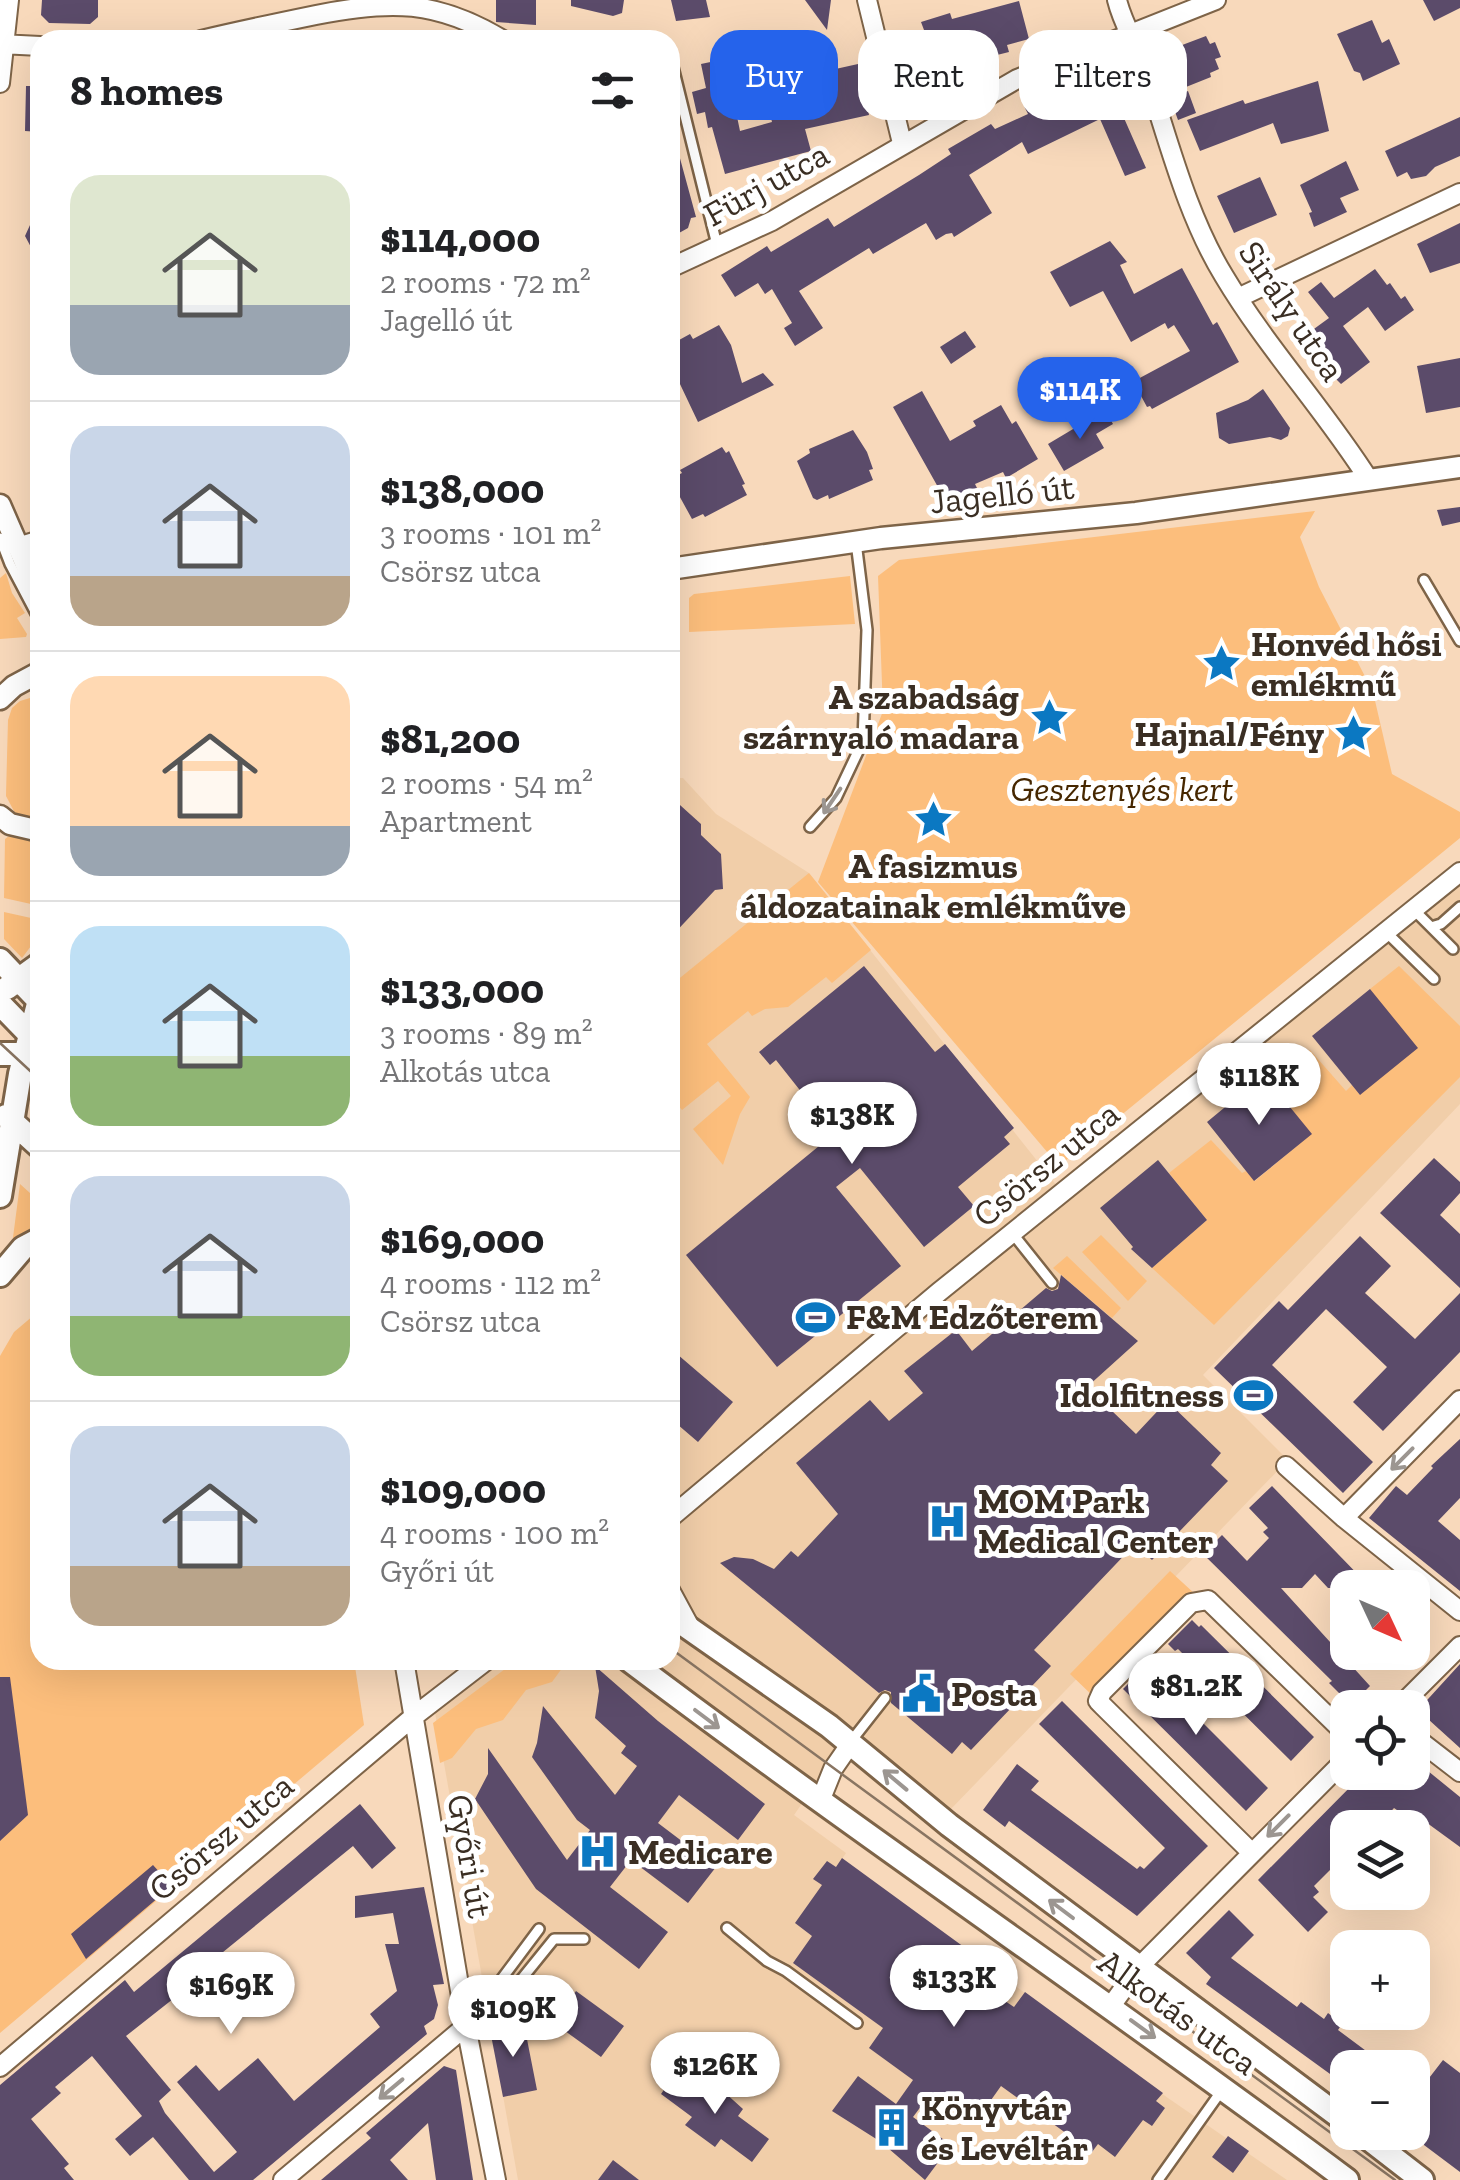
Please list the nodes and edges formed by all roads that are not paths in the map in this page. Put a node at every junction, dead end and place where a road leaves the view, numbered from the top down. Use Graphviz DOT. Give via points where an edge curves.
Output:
graph roads {
  1 [pos="9,0"];
  2 [pos="867,0"];
  3 [pos="1118,0"];
  4 [pos="1216,0"];
  5 [pos="246,30"];
  6 [pos="487,30"];
  7 [pos="1129,30"];
  8 [pos="1142,30"];
  9 [pos="1,44"];
  10 [pos="30,45"];
  11 [pos="1019,78"];
  12 [pos="0,83"];
  13 [pos="680,96"];
  14 [pos="1161,120"];
  15 [pos="902,143"];
  16 [pos="1460,193"];
  17 [pos="717,248"];
  18 [pos="680,264"];
  19 [pos="1238,298"];
  20 [pos="1460,468"];
  21 [pos="1369,480"];
  22 [pos="0,504"];
  23 [pos="856,542"];
  24 [pos="9,543"];
  25 [pos="680,568"];
  26 [pos="30,580"];
  27 [pos="1424,580"];
  28 [pos="30,602"];
  29 [pos="1460,641"];
  30 [pos="30,678"];
  31 [pos="0,699"];
  32 [pos="0,816"];
  33 [pos="810,827"];
  34 [pos="30,829"];
  35 [pos="1460,874"];
  36 [pos="1460,907"];
  37 [pos="1414,910"];
  38 [pos="1431,927"];
  39 [pos="1386,932"];
  40 [pos="1453,949"];
  41 [pos="0,960"];
  42 [pos="1434,979"];
  43 [pos="10,986"];
  44 [pos="0,1004"];
  45 [pos="30,1044"];
  46 [pos="30,1049"];
  47 [pos="0,1054"];
  48 [pos="30,1056"];
  49 [pos="6,1116"];
  50 [pos="30,1138"];
  51 [pos="0,1196"];
  52 [pos="1012,1234"];
  53 [pos="30,1244"];
  54 [pos="0,1275"];
  55 [pos="1052,1282"];
  56 [pos="1460,1400"];
  57 [pos="1286,1466"];
  58 [pos="680,1509"];
  59 [pos="1344,1518"];
  60 [pos="680,1608"];
  61 [pos="1460,1611"];
  62 [pos="680,1622"];
  63 [pos="693,1632"];
  64 [pos="1460,1646"];
  65 [pos="406,1670"];
  66 [pos="475,1670"];
  67 [pos="643,1670"];
  68 [pos="1416,1690"];
  69 [pos="885,1698"];
  70 [pos="413,1716"];
  71 [pos="1330,1718"];
  72 [pos="851,1742"];
  73 [pos="1430,1748"];
  74 [pos="1460,1772"];
  75 [pos="1330,1775"];
  76 [pos="821,1798"];
  77 [pos="1251,1852"];
  78 [pos="727,1928"];
  79 [pos="539,1929"];
  80 [pos="584,1939"];
  81 [pos="1139,1968"];
  82 [pos="483,2004"];
  83 [pos="1110,2006"];
  84 [pos="464,2017"];
  85 [pos="857,2024"];
  86 [pos="0,2066"];
  87 [pos="1224,2088"];
  88 [pos="1330,2110"];
  89 [pos="1383,2150"];
  90 [pos="284,2180"];
  91 [pos="496,2180"];
  92 [pos="1158,2180"];
  93 [pos="1347,2180"];
  94 [pos="1422,2180"];
  1 -- 9 [label="street"];
  2 -- 15 [label="street"];
  3 -- 7 [label="street, Sirály utca"];
  4 -- 8 [label="street, Fürj utca"];
  5 -- 6 [label="street" via="404,2"];
  9 -- 10 [label="street"];
  9 -- 12 [label="street"];
  11 -- 15 [label="street, Fürj utca"];
  13 -- 17 [label="lane"];
  14 -- 19 [label="street, Sirály utca" via="1220,271"];
  15 -- 17 [label="street, Fürj utca"];
  16 -- 19 [label="street"];
  17 -- 18 [label="street, Fürj utca"];
  19 -- 21 [label="street, Sirály utca"];
  20 -- 21 [label="street, Jagelló út"];
  21 -- 23 [label="street, Jagelló út"];
  22 -- 24 [label="street"];
  23 -- 25 [label="street, Jagelló út"];
  23 -- 33 [label="lane, one-way" via="867,630 862,741 829,808"];
  24 -- 26 [label="street"];
  24 -- 28 [label="lane" via="10,564"];
  27 -- 29 [label="lane"];
  30 -- 31 [label="street"];
  32 -- 34 [label="street"];
  35 -- 37 [label="street, Csörsz utca"];
  36 -- 38 [label="lane"];
  37 -- 38 [label="lane"];
  37 -- 39 [label="street, Csörsz utca"];
  38 -- 40 [label="lane"];
  39 -- 42 [label="lane"];
  39 -- 52 [label="street, Csörsz utca"];
  41 -- 43 [label="main road"];
  44 -- 45 [label="main road"];
  46 -- 47 [label="main road"];
  48 -- 49 [label="main road"];
  49 -- 50 [label="main road"];
  49 -- 51 [label="main road"];
  52 -- 55 [label="lane"];
  52 -- 58 [label="street, Csörsz utca"];
  53 -- 54 [label="main road"];
  56 -- 59 [label="street, one-way"];
  57 -- 59 [label="street"];
  59 -- 61 [label="street"];
  60 -- 63 [label="street"];
  62 -- 63 [label="main road, Alkotás utca"];
  63 -- 72 [label="main road, Alkotás utca"];
  64 -- 68 [label="street"];
  65 -- 70 [label="street, Győri út"];
  66 -- 70 [label="street, Csörsz utca"];
  67 -- 76 [label="main road, Alkotás utca, one-way"];
  69 -- 72 [label="lane"];
  70 -- 84 [label="street, Győri út"];
  70 -- 86 [label="street, Csörsz utca"];
  71 -- 77 [label="street" via="1208,1600 1190,1603 1102,1692 1098,1701"];
  72 -- 76 [label="street"];
  81 -- 72 [label="main road, Alkotás utca, one-way"];
  73 -- 74 [label="street"];
  75 -- 77 [label="street, one-way"];
  76 -- 83 [label="main road, Alkotás utca"];
  77 -- 81 [label="street"];
  78 -- 85 [label="lane"];
  79 -- 82 [label="lane"];
  80 -- 82 [label="lane" via="554,1939 504,2002"];
  81 -- 83 [label="street"];
  81 -- 88 [label="main road, Alkotás utca"];
  82 -- 84 [label="lane"];
  83 -- 87 [label="main road, Alkotás utca, one-way"];
  84 -- 90 [label="street, one-way"];
  84 -- 91 [label="street, Győri út"];
  87 -- 92 [label="lane"];
  87 -- 93 [label="main road, Alkotás utca"];
  89 -- 94 [label="main road"];
}
